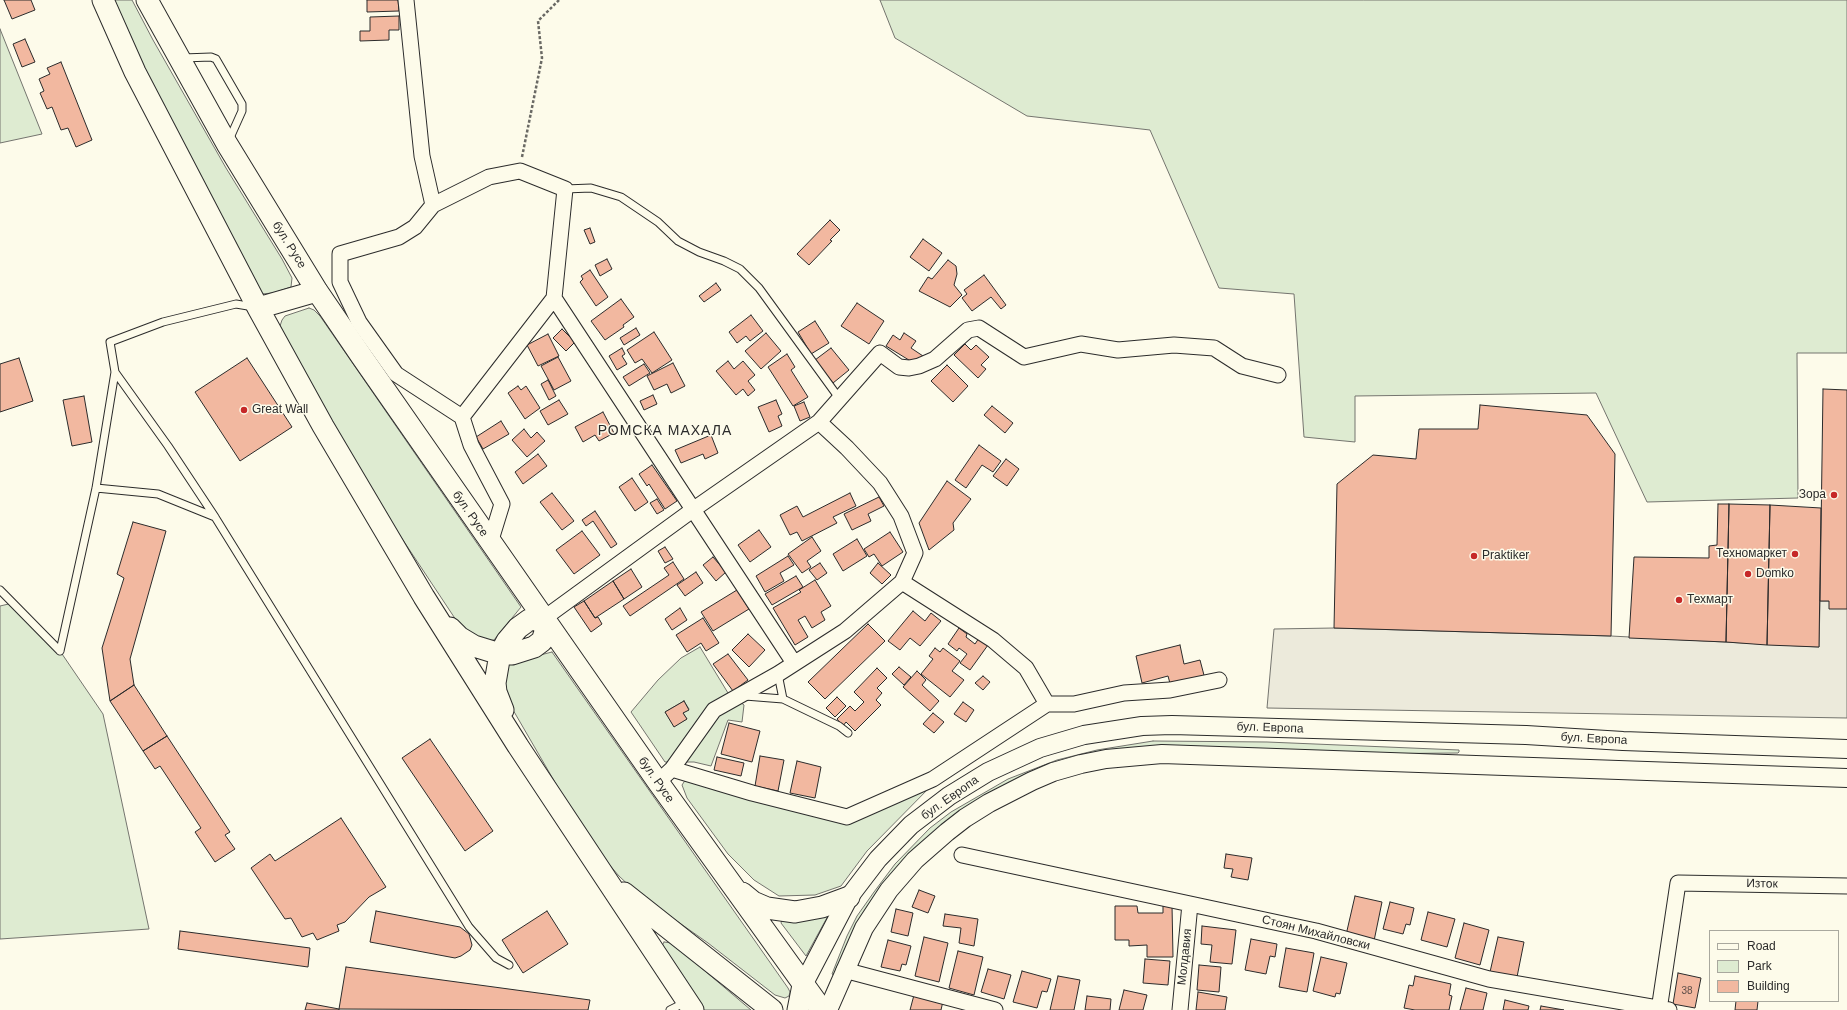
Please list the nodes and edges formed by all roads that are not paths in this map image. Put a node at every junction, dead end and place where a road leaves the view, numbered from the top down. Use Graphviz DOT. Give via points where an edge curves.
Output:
graph roads {
  1 [pos="102,0"];
  2 [pos="147,0"];
  3 [pos="406,0"];
  4 [pos="178,59"];
  5 [pos="227,144"];
  6 [pos="565,188"];
  7 [pos="433,205"];
  8 [pos="317,291"];
  9 [pos="554,298"];
  10 [pos="258,308"];
  11 [pos="115,372"];
  12 [pos="1278,375"];
  13 [pos="839,398"];
  14 [pos="462,417"];
  15 [pos="819,422"];
  16 [pos="96,488"];
  17 [pos="694,509"];
  18 [pos="215,517"];
  19 [pos="490,543"];
  20 [pos="902,582"];
  21 [pos="0,590"];
  22 [pos="424,597"];
  23 [pos="543,619"];
  24 [pos="500,654"];
  25 [pos="794,663"];
  26 [pos="778,674"];
  27 [pos="1219,680"];
  28 [pos="739,696"];
  29 [pos="783,699"];
  30 [pos="1047,704"];
  31 [pos="848,733"];
  32 [pos="518,746"];
  33 [pos="1847,749"];
  34 [pos="665,776"];
  35 [pos="1847,778"];
  36 [pos="962,855"];
  37 [pos="601,870"];
  38 [pos="730,882"];
  39 [pos="1847,886"];
  40 [pos="848,897"];
  41 [pos="1190,904"];
  42 [pos="509,965"];
  43 [pos="844,970"];
  44 [pos="803,985"];
  45 [pos="683,1007"];
  46 [pos="772,1010"];
  47 [pos="798,1010"];
  48 [pos="822,1010"];
  49 [pos="828,1010"];
  50 [pos="995,1010"];
  51 [pos="1180,1010"];
  52 [pos="1662,1010"];
  1 -- 10 [label="main road" via="135,72"];
  2 -- 4 [label="main road, бул. Русе"];
  3 -- 7 [label="street" via="422,156"];
  4 -- 5 [label="main road, бул. Русе"];
  4 -- 5 [label="lane" via="216,59 242,104 242,111"];
  5 -- 8 [label="main road, бул. Русе"];
  6 -- 7 [label="street" via="520,170 489,177"];
  6 -- 9 [label="street"];
  6 -- 13 [label="lane" via="591,188 621,197 658,222 678,241 740,269 759,288"];
  7 -- 14 [label="street" via="416,226 399,237 340,254 340,282 359,322 396,374"];
  8 -- 10 [label="main road"];
  8 -- 19 [label="main road, бул. Русе"];
  9 -- 14 [label="street"];
  9 -- 17 [label="street"];
  10 -- 11 [label="lane" via="236,304 163,322 110,342"];
  10 -- 22 [label="main road" via="323,426"];
  11 -- 16 [label="lane"];
  11 -- 18 [label="lane"];
  12 -- 13 [label="street" via="1242,366 1214,348 1174,345 1118,350 1081,344 1024,357 979,328 968,330 935,359 919,366 899,366 880,353"];
  13 -- 15 [label="street"];
  14 -- 19 [label="street" via="471,445 502,504"];
  15 -- 17 [label="street"];
  15 -- 20 [label="street" via="880,483 900,516 914,553"];
  16 -- 18 [label="lane" via="158,494"];
  16 -- 21 [label="lane" via="60,651"];
  17 -- 23 [label="street"];
  17 -- 25 [label="street"];
  18 -- 42 [label="lane" via="469,927 496,958"];
  19 -- 23 [label="main road, бул. Русе"];
  20 -- 25 [label="street" via="845,631"];
  20 -- 30 [label="street" via="993,640 1026,668"];
  22 -- 24 [label="main road" via="459,637 474,646"];
  22 -- 32 [label="main road"];
  23 -- 24 [label="main road" via="544,636 539,644 523,652"];
  23 -- 34 [label="main road, бул. Русе"];
  24 -- 32 [label="main road" via="496,692"];
  25 -- 26 [label="street"];
  26 -- 28 [label="street"];
  26 -- 29 [label="lane"];
  27 -- 30 [label="street" via="1170,690 1124,693 1074,704"];
  28 -- 29 [label="lane"];
  28 -- 34 [label="street" via="714,710"];
  29 -- 31 [label="lane" via="839,726"];
  30 -- 34 [label="street" via="933,779 847,817 752,793"];
  32 -- 37 [label="main road"];
  33 -- 40 [label="street, бул. Европа" via="1526,735 1180,725 1112,730 1040,748 969,783 894,841"];
  34 -- 38 [label="main road, бул. Русе"];
  35 -- 43 [label="street, бул. Европа" via="1162,754 1106,759 1053,772 1032,781 965,818 947,832 902,875 877,907"];
  36 -- 41 [label="street, Стоян Михайловски"];
  37 -- 45 [label="main road"];
  37 -- 46 [label="main road" via="637,904"];
  38 -- 40 [label="main road" via="753,902 779,911 795,912 822,907"];
  38 -- 44 [label="main road, бул. Русе"];
  39 -- 52 [label="street, Изток" via="1678,883"];
  40 -- 44 [label="street, бул. Европа"];
  41 -- 51 [label="street, Молдавия"];
  41 -- 52 [label="street, Стоян Михайловски" via="1316,931 1489,979"];
  43 -- 49 [label="street, бул. Европа"];
  43 -- 50 [label="street"];
  44 -- 47 [label="main road"];
  44 -- 48 [label="main road, бул. Русе"];
}
